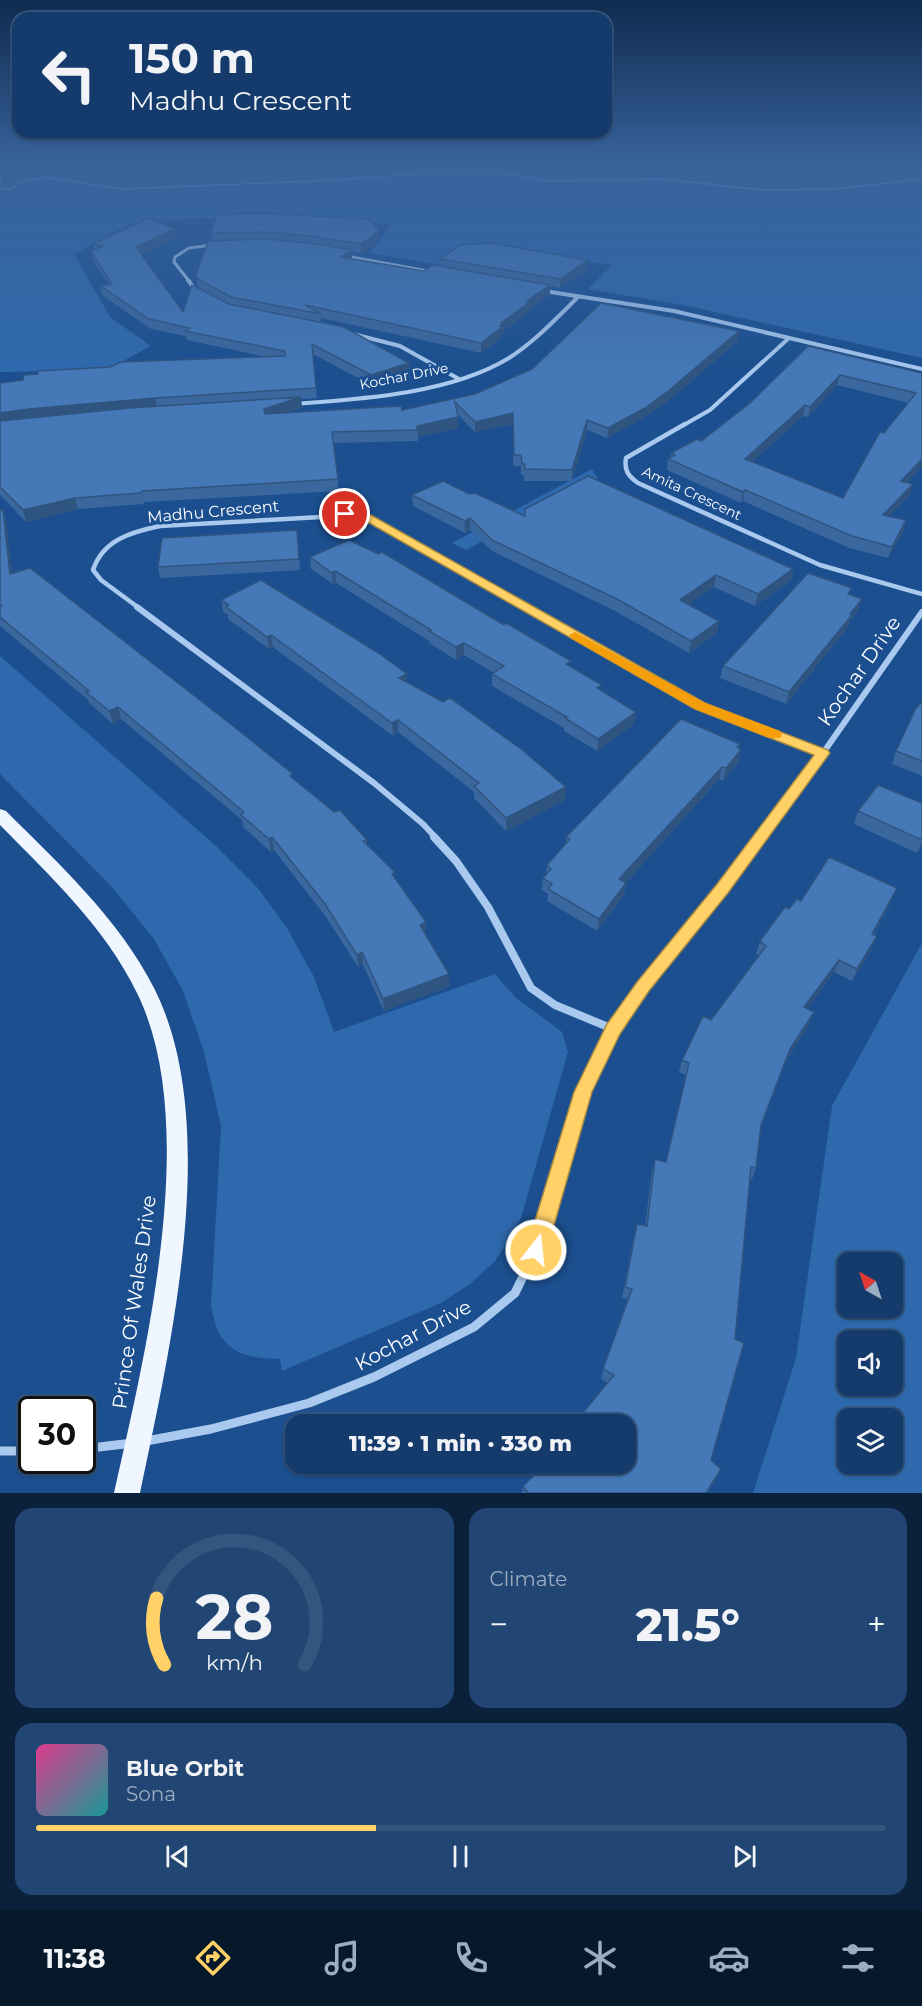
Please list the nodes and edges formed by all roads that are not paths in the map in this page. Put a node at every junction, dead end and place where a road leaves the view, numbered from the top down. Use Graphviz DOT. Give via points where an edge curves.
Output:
graph roads {
  1 [pos="214,245"];
  2 [pos="343,255"];
  3 [pos="437,272"];
  4 [pos="543,291"];
  5 [pos="578,297"];
  6 [pos="207,298"];
  7 [pos="346,333"];
  8 [pos="789,338"];
  9 [pos="922,369"];
  10 [pos="459,379"];
  11 [pos="287,404"];
  12 [pos="922,594"];
  13 [pos="922,612"];
  14 [pos="823,753"];
  15 [pos="0,815"];
  16 [pos="614,1029"];
  17 [pos="138,1442"];
  18 [pos="96,1447"];
  19 [pos="0,1451"];
  20 [pos="18,1451"];
  21 [pos="127,1493"];
  1 -- 6 [label="street" via="189,248 174,257 197,292"];
  2 -- 3 [label="street"];
  4 -- 5 [label="street"];
  5 -- 8 [label="street" via="674,312"];
  5 -- 10 [label="street, Kochar Drive" via="534,340 507,359"];
  7 -- 10 [label="street" via="400,346"];
  8 -- 9 [label="street"];
  8 -- 12 [label="street, Amita Crescent" via="710,410 626,458 627,475 820,565"];
  10 -- 11 [label="street, Kochar Drive" via="380,397"];
  13 -- 14 [label="street, Kochar Drive"];
  14 -- 16 [label="street, Kochar Drive"];
  14 -- 16 [label="street, Madhu Crescent" via="700,706 357,515 160,526 107,545 95,558 93,570 101,580 374,783 423,824 456,861 488,907 531,988 555,1005"];
  15 -- 17 [label="main road, Prince Of Wales Drive" via="110,933 146,992 167,1049 176,1120 176,1209 155,1365"];
  16 -- 17 [label="street, Kochar Drive" via="583,1092 536,1250 515,1293 464,1332 342,1390 222,1426"];
  17 -- 18 [label="street, Kochar Drive"];
  17 -- 21 [label="main road, Prince Of Wales Drive"];
  19 -- 20 [label="street"];
}
